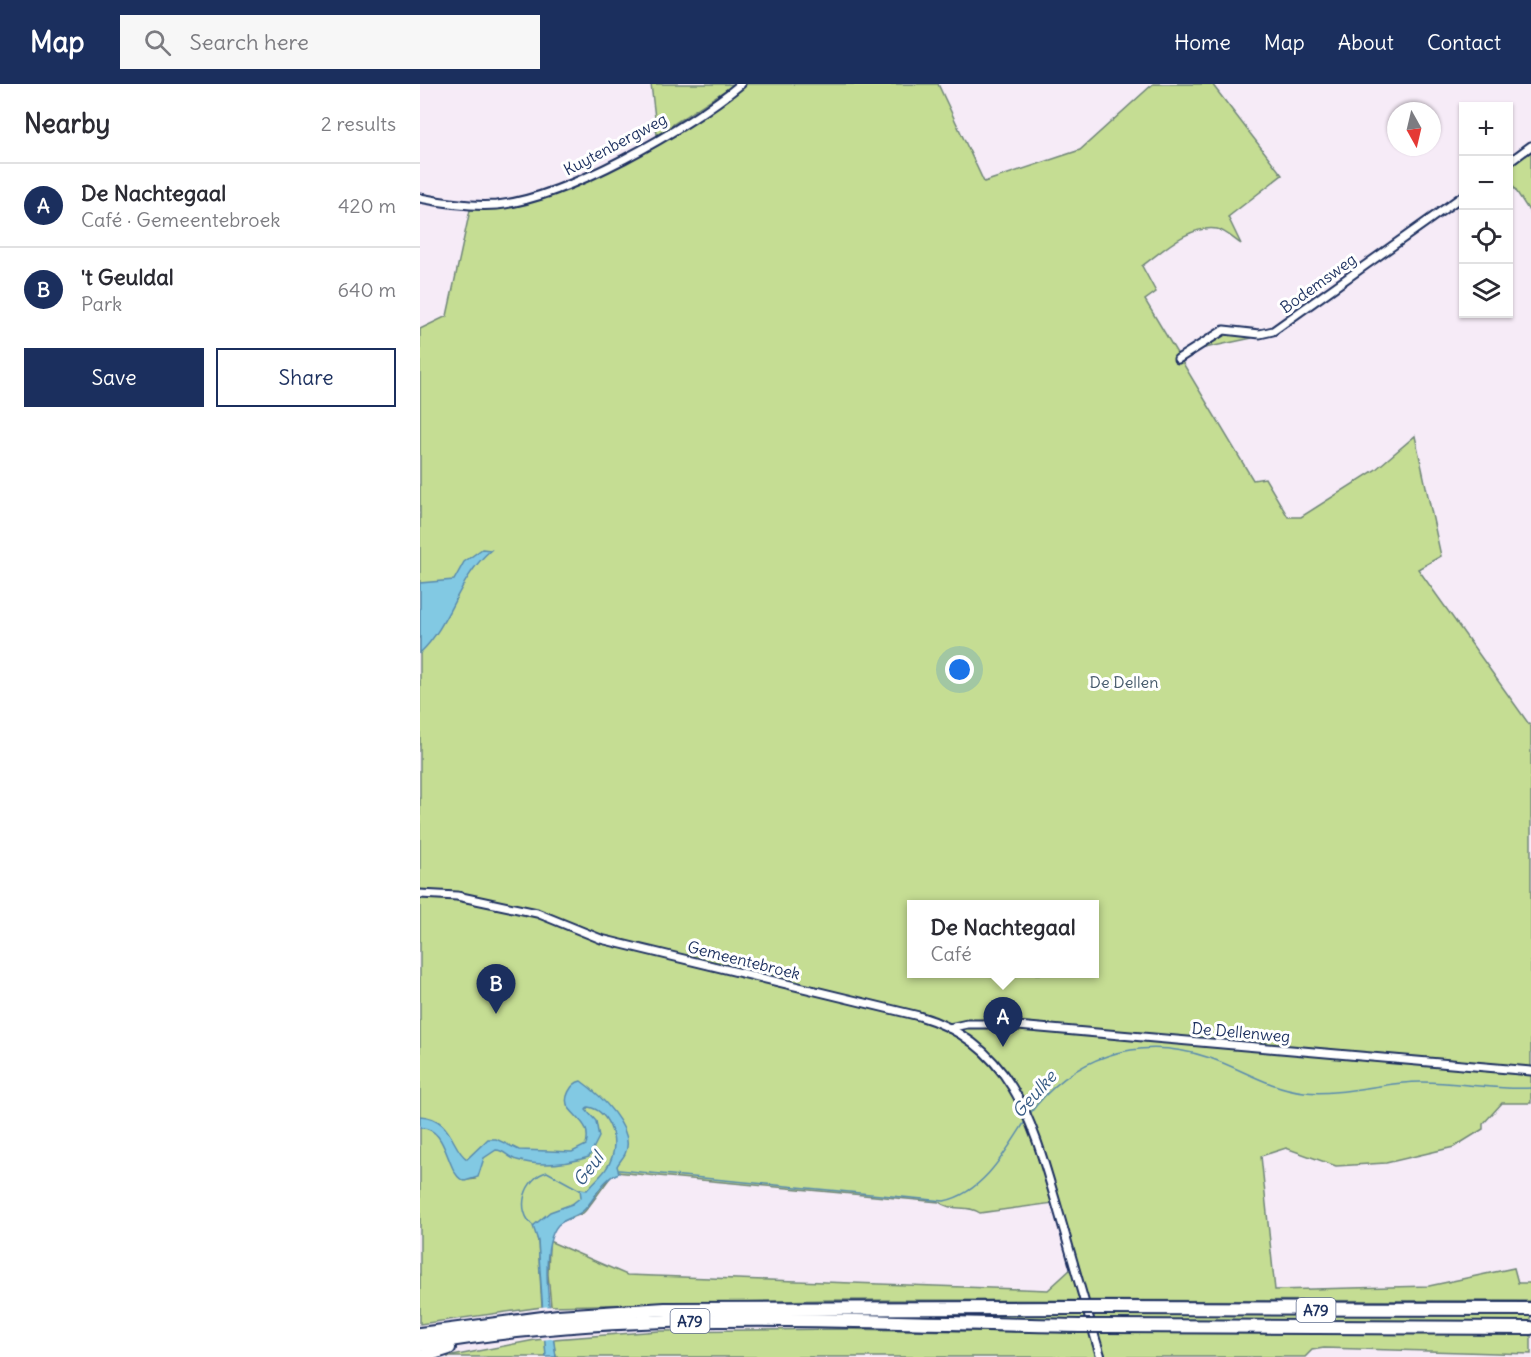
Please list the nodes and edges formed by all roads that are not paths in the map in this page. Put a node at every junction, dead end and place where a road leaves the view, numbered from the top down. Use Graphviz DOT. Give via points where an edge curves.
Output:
graph roads {
  1 [pos="741,84"];
  2 [pos="1531,146"];
  3 [pos="1513,160"];
  4 [pos="420,198"];
  5 [pos="1459,199"];
  6 [pos="1178,359"];
  7 [pos="420,894"];
  8 [pos="949,1028"];
  9 [pos="1531,1071"];
  10 [pos="1531,1309"];
  11 [pos="559,1321"];
  12 [pos="537,1323"];
  13 [pos="1531,1328"];
  14 [pos="520,1330"];
  15 [pos="420,1332"];
  16 [pos="420,1346"];
  17 [pos="421,1357"];
  18 [pos="1101,1357"];
  1 -- 4 [label="street, Kuytenbergweg" via="712,107 639,149 549,191 498,205"];
  2 -- 3 [label="street"];
  5 -- 6 [label="street, Bodemsweg" via="1273,331 1260,334 1224,330"];
  7 -- 8 [label="street, Gemeentebroek" via="456,896 537,913 602,939 901,1012"];
  8 -- 9 [label="street, De Dellenweg" via="994,1024"];
  8 -- 18 [label="street, Gemeentebroek" via="972,1042 995,1064 1026,1111"];
  10 -- 11 [label="highway, A79, bridge" via="755,1307 665,1309"];
  11 -- 12 [label="highway, A79"];
  11 -- 13 [label="highway, A79, bridge"];
  12 -- 14 [label="highway, A79"];
  12 -- 15 [label="highway, A79"];
  14 -- 16 [label="highway, A79"];
  14 -- 17 [label="highway, A79"];
}
